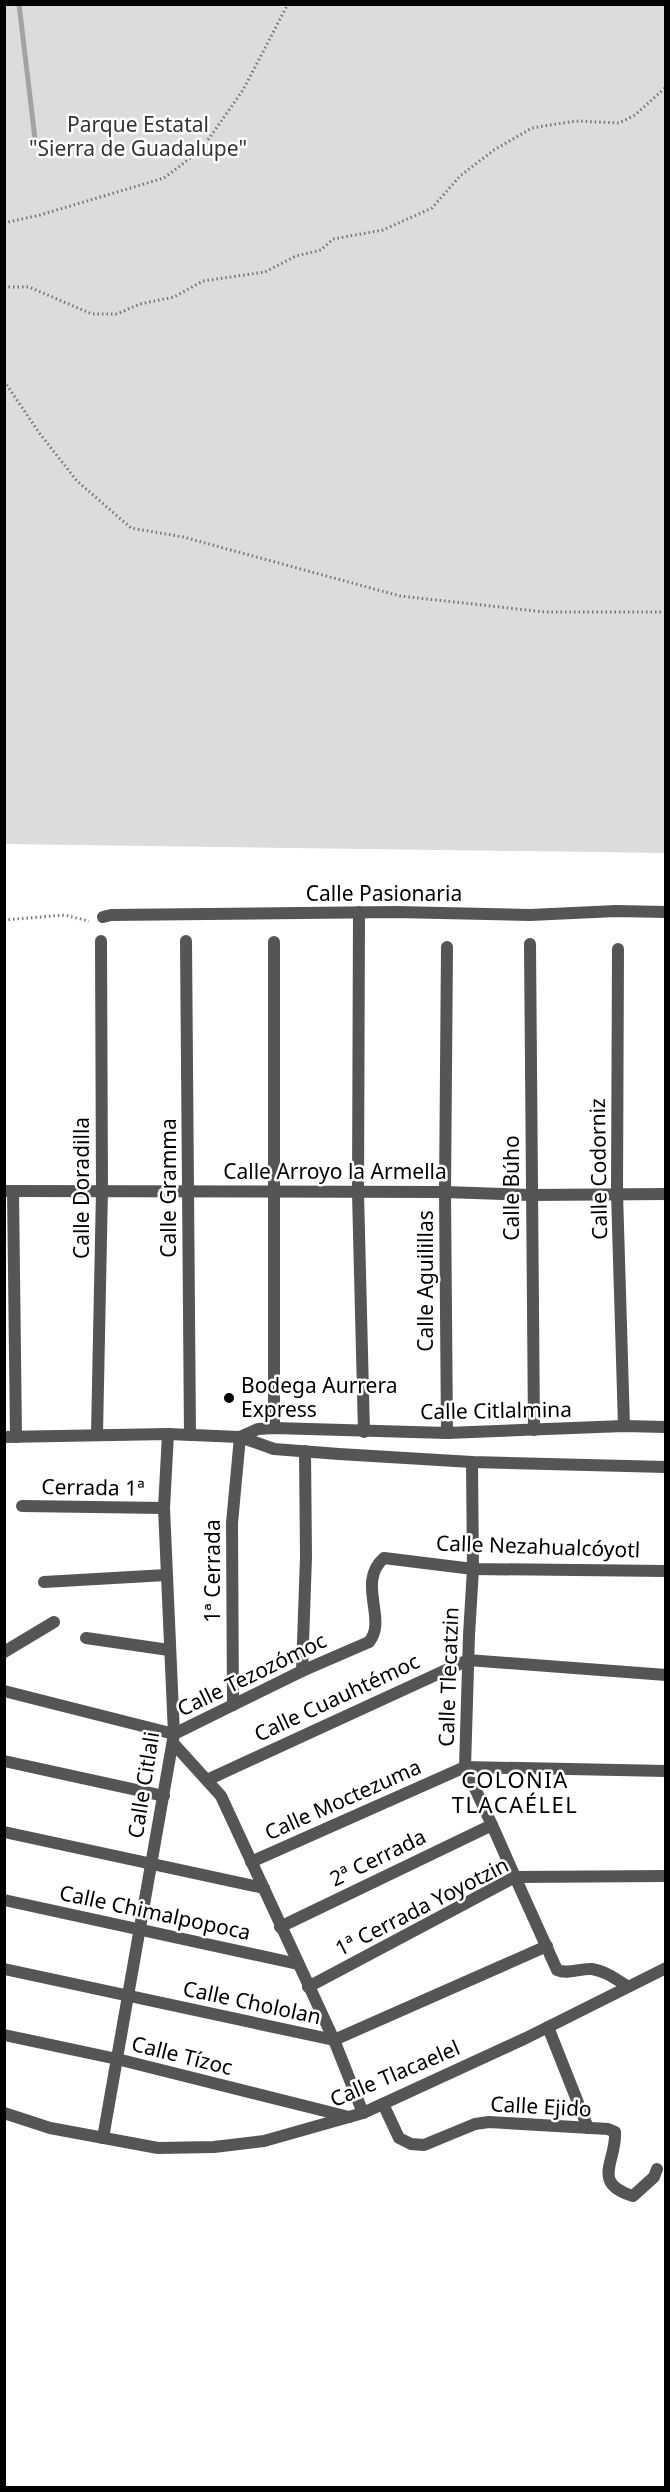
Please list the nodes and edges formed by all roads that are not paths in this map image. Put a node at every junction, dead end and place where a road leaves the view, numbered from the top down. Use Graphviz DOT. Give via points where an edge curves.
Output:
graph roads {
  1 [pos="359,912"];
  2 [pos="666,912"];
  3 [pos="97,919"];
  4 [pos="101,941"];
  5 [pos="186,941"];
  6 [pos="274,942"];
  7 [pos="531,944"];
  8 [pos="447,947"];
  9 [pos="618,949"];
  10 [pos="102,1190"];
  11 [pos="189,1190"];
  12 [pos="9,1191"];
  13 [pos="274,1192"];
  14 [pos="445,1192"];
  15 [pos="358,1193"];
  16 [pos="617,1193"];
  17 [pos="666,1194"];
  18 [pos="531,1195"];
  19 [pos="624,1426"];
  20 [pos="666,1427"];
  21 [pos="274,1428"];
  22 [pos="534,1430"];
  23 [pos="364,1432"];
  24 [pos="97,1434"];
  25 [pos="168,1434"];
  26 [pos="447,1434"];
  27 [pos="190,1435"];
  28 [pos="10,1437"];
  29 [pos="240,1437"];
  30 [pos="305,1451"];
  31 [pos="472,1462"];
  32 [pos="666,1467"];
  33 [pos="22,1506"];
  34 [pos="164,1508"];
  35 [pos="375,1566"];
  36 [pos="473,1569"];
  37 [pos="666,1571"];
  38 [pos="166,1575"];
  39 [pos="44,1582"];
  40 [pos="54,1622"];
  41 [pos="86,1638"];
  42 [pos="169,1650"];
  43 [pos="4,1652"];
  44 [pos="468,1660"];
  45 [pos="302,1671"];
  46 [pos="666,1675"];
  47 [pos="4,1691"];
  48 [pos="233,1705"];
  49 [pos="174,1738"];
  50 [pos="4,1761"];
  51 [pos="465,1767"];
  52 [pos="666,1771"];
  53 [pos="207,1780"];
  54 [pos="164,1796"];
  55 [pos="492,1825"];
  56 [pos="4,1832"];
  57 [pos="251,1862"];
  58 [pos="152,1864"];
  59 [pos="666,1876"];
  60 [pos="516,1877"];
  61 [pos="264,1888"];
  62 [pos="4,1900"];
  63 [pos="280,1927"];
  64 [pos="140,1930"];
  65 [pos="547,1946"];
  66 [pos="297,1964"];
  67 [pos="666,1968"];
  68 [pos="4,1969"];
  69 [pos="627,1986"];
  70 [pos="308,1987"];
  71 [pos="128,1996"];
  72 [pos="548,2027"];
  73 [pos="4,2035"];
  74 [pos="334,2040"];
  75 [pos="117,2059"];
  76 [pos="383,2104"];
  77 [pos="4,2113"];
  78 [pos="363,2113"];
  79 [pos="350,2117"];
  80 [pos="588,2128"];
  81 [pos="103,2139"];
  82 [pos="657,2169"];
  1 -- 2 [label="street, Calle Pasionaria"];
  1 -- 3 [label="street, Calle Pasionaria" via="111,915"];
  1 -- 15 [label="street"];
  4 -- 10 [label="street, Calle Doradilla"];
  5 -- 11 [label="street, Calle Gramma"];
  6 -- 13 [label="street"];
  7 -- 18 [label="street, Calle Búho"];
  8 -- 14 [label="street, Calle Aguilillas"];
  9 -- 16 [label="street, Calle Codorniz"];
  10 -- 11 [label="street, Calle Arroyo la Armella"];
  10 -- 12 [label="street, Calle Arroyo la Armella"];
  10 -- 24 [label="street, Calle Doradilla"];
  11 -- 13 [label="street, Calle Arroyo la Armella"];
  11 -- 27 [label="street, Calle Gramma"];
  12 -- 28 [label="street"];
  13 -- 15 [label="street, Calle Arroyo la Armella"];
  13 -- 21 [label="street"];
  14 -- 15 [label="street, Calle Arroyo la Armella"];
  14 -- 18 [label="street, Calle Arroyo la Armella"];
  14 -- 26 [label="street, Calle Aguilillas"];
  15 -- 23 [label="street"];
  16 -- 17 [label="street, Calle Arroyo la Armella"];
  16 -- 18 [label="street, Calle Arroyo la Armella"];
  16 -- 19 [label="street, Calle Codorniz"];
  18 -- 22 [label="street, Calle Búho"];
  19 -- 20 [label="street, Calle Citlalmina"];
  19 -- 22 [label="street, Calle Citlalmina"];
  21 -- 23 [label="street, Calle Citlalmina"];
  21 -- 29 [label="street, Calle Citlalmina" via="258,1429"];
  22 -- 26 [label="street, Calle Citlalmina"];
  23 -- 26 [label="street, Calle Citlalmina"];
  24 -- 25 [label="street, Calle Citlalmina"];
  24 -- 28 [label="street, Calle Citlalmina"];
  25 -- 27 [label="street, Calle Citlalmina"];
  25 -- 34 [label="street, Calle Citlali"];
  27 -- 29 [label="street, Calle Citlalmina"];
  29 -- 30 [label="street" via="274,1449"];
  29 -- 48 [label="street, 1ª Cerrada" via="232,1523"];
  30 -- 31 [label="street"];
  30 -- 45 [label="street"];
  31 -- 32 [label="street"];
  31 -- 36 [label="street, Calle Tlecatzin"];
  33 -- 34 [label="street, Cerrada 1ª"];
  34 -- 38 [label="street, Calle Citlali"];
  35 -- 36 [label="street, Calle Nezahualcóyotl" via="384,1558"];
  35 -- 45 [label="street, Calle Tezozómoc" via="374,1635 369,1642"];
  36 -- 37 [label="street, Calle Nezahualcóyotl"];
  36 -- 44 [label="street, Calle Tlecatzin"];
  38 -- 39 [label="street"];
  38 -- 42 [label="street, Calle Citlali"];
  40 -- 43 [label="street"];
  41 -- 42 [label="street"];
  42 -- 49 [label="street, Calle Citlali"];
  44 -- 46 [label="street, Calle Cuauhtémoc"];
  44 -- 51 [label="street, Calle Tlecatzin"];
  44 -- 53 [label="street, Calle Cuauhtémoc"];
  45 -- 48 [label="street, Calle Tezozómoc"];
  47 -- 49 [label="street, Calle Tezozómoc"];
  48 -- 49 [label="street, Calle Tezozómoc"];
  49 -- 53 [label="street"];
  49 -- 54 [label="street, Calle Citlali"];
  50 -- 54 [label="street"];
  51 -- 52 [label="street, Calle Moctezuma"];
  51 -- 55 [label="street, Calle Tlecatzin"];
  51 -- 57 [label="street, Calle Moctezuma"];
  53 -- 57 [label="street" via="221,1796"];
  54 -- 58 [label="street, Calle Citlali"];
  55 -- 60 [label="street, Calle Tlecatzin"];
  55 -- 63 [label="street, 2ª Cerrada"];
  56 -- 58 [label="street"];
  57 -- 61 [label="street"];
  58 -- 61 [label="street"];
  58 -- 64 [label="street, Calle Citlali"];
  59 -- 60 [label="street, 1ª Cerrada Yoyotzin"];
  60 -- 65 [label="street, Calle Tlecatzin"];
  60 -- 70 [label="street, 1ª Cerrada Yoyotzin"];
  61 -- 63 [label="street"];
  62 -- 64 [label="street, Calle Chimalpopoca"];
  63 -- 66 [label="street"];
  64 -- 66 [label="street, Calle Chimalpopoca"];
  64 -- 71 [label="street, Calle Citlali"];
  65 -- 69 [label="street, Calle Tlecatzin" via="558,1970 591,1969 607,1973"];
  65 -- 74 [label="street, Calle Chololan"];
  66 -- 70 [label="street"];
  67 -- 69 [label="street, Calle Tlacaelel"];
  68 -- 71 [label="street, Calle Chololan"];
  69 -- 72 [label="street, Calle Tlacaelel"];
  70 -- 74 [label="street"];
  71 -- 74 [label="street, Calle Chololan"];
  71 -- 75 [label="street, Calle Citlali"];
  72 -- 76 [label="street, Calle Tlacaelel"];
  72 -- 80 [label="street"];
  73 -- 75 [label="street, Calle Tízoc"];
  74 -- 78 [label="street"];
  75 -- 79 [label="street, Calle Tízoc"];
  75 -- 81 [label="street, Calle Citlali"];
  76 -- 78 [label="street, Calle Tlacaelel"];
  76 -- 80 [label="street, Calle Ejido" via="399,2138 411,2144 424,2145 476,2124"];
  77 -- 81 [label="street, Calle Tlacaelel"];
  78 -- 79 [label="street, Calle Tlacaelel"];
  79 -- 81 [label="street, Calle Tlacaelel" via="264,2141 214,2147 158,2148"];
  80 -- 82 [label="street, Calle Ejido" via="615,2132 607,2168 610,2181 624,2193 633,2196 654,2177"];
}
